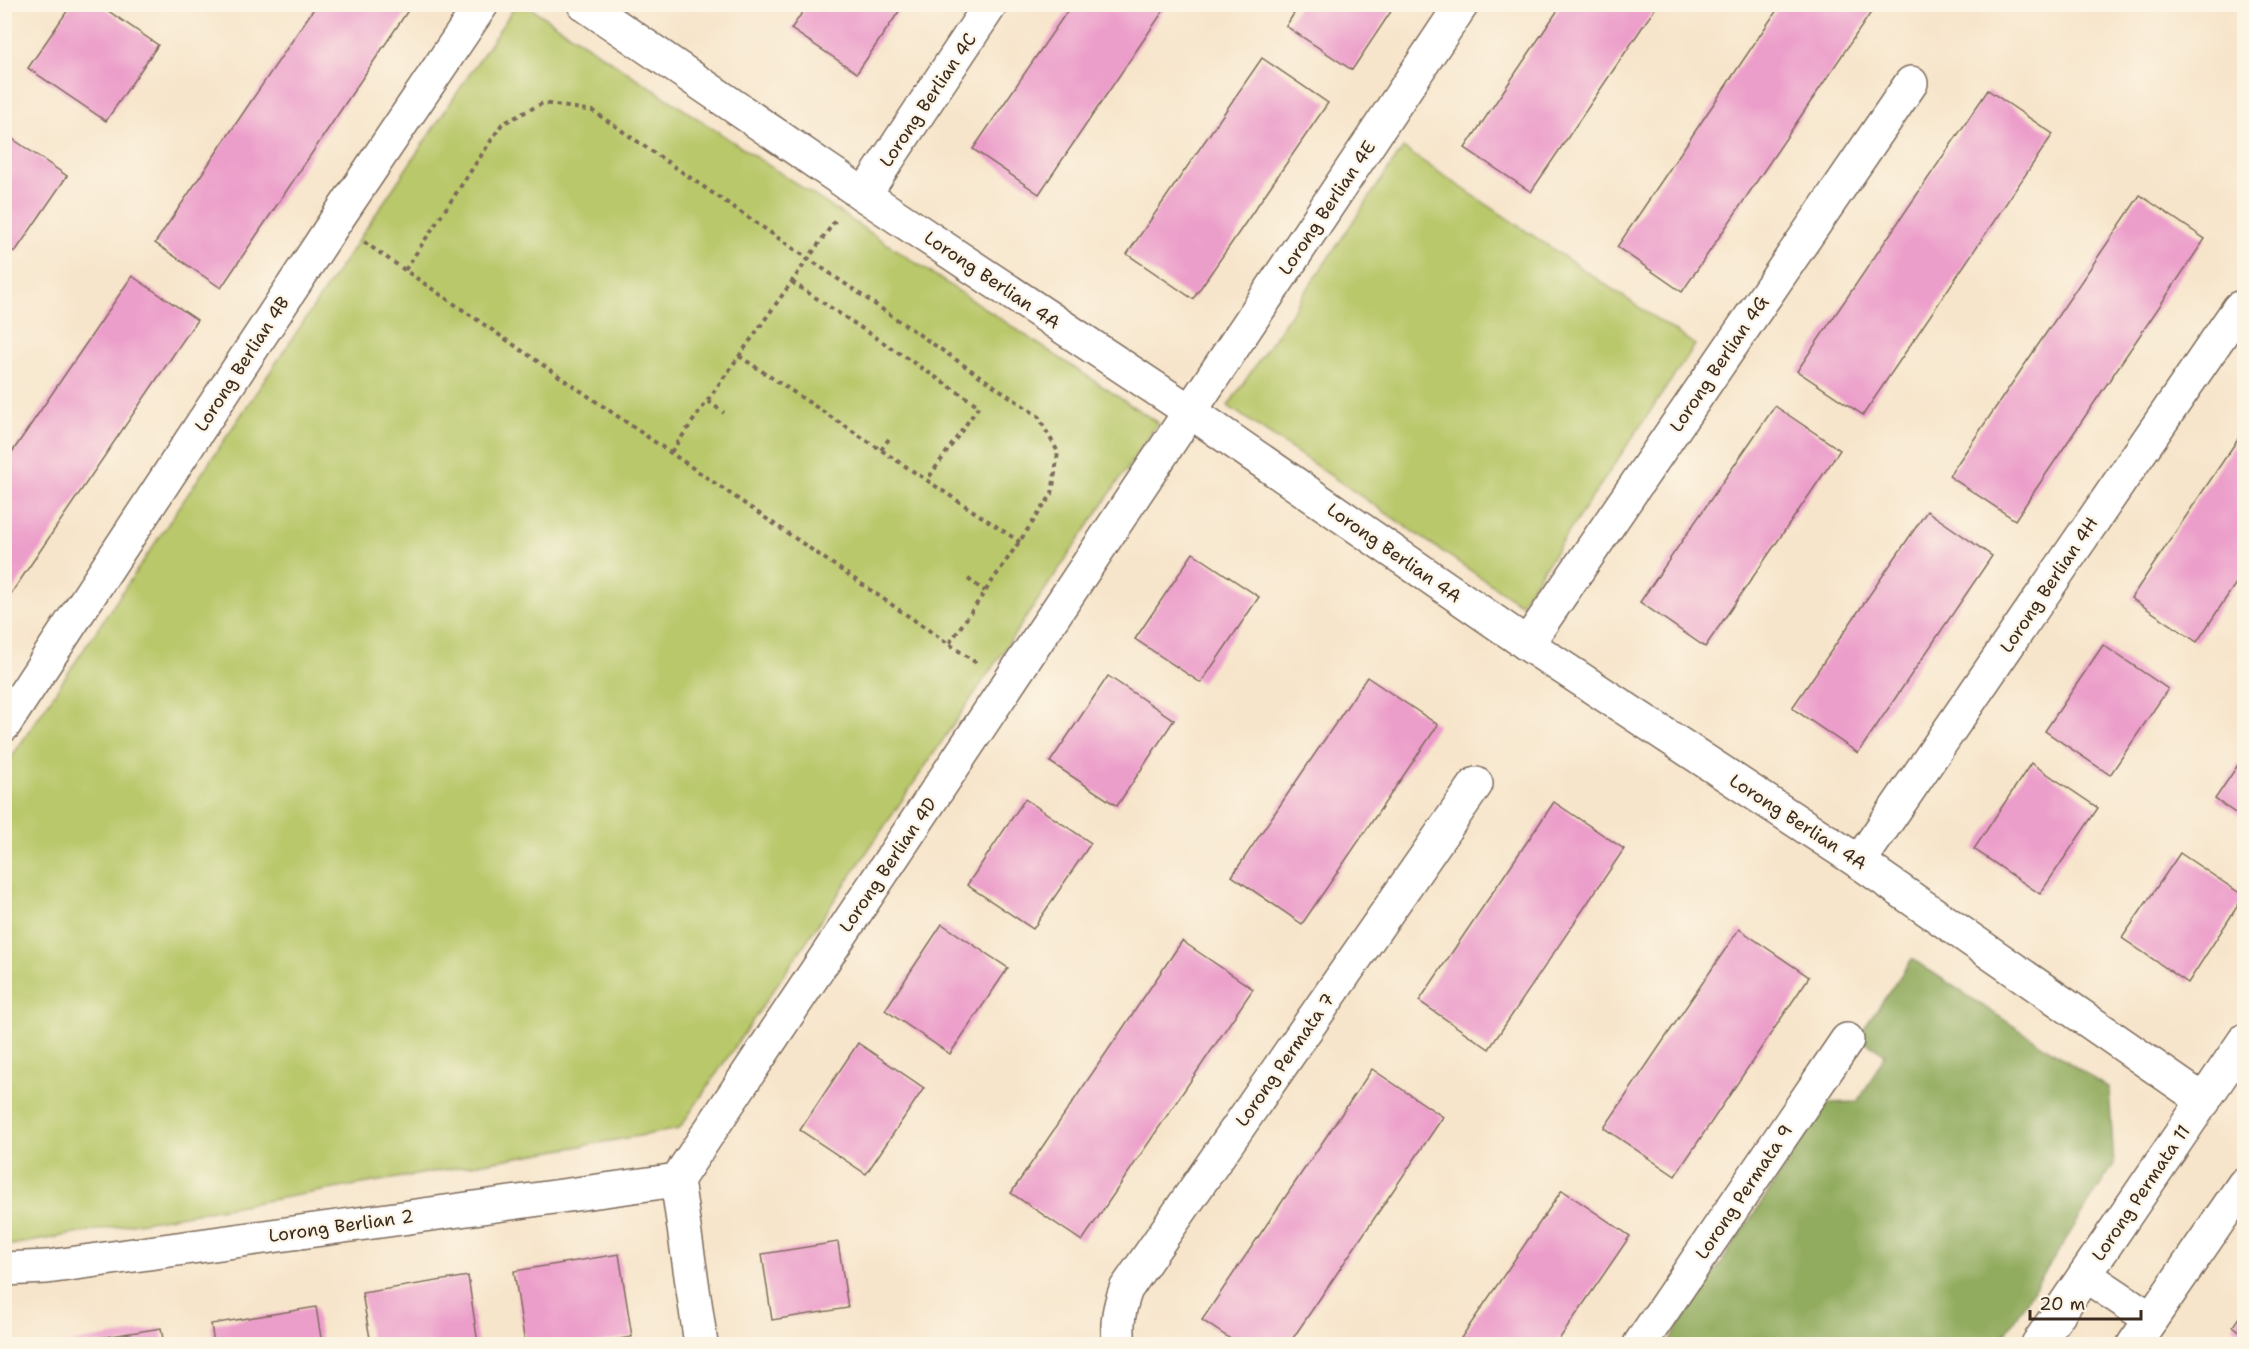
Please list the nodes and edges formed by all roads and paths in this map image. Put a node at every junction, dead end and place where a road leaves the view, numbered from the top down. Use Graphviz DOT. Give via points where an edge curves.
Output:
graph roads {
  1 [pos="482,4"];
  2 [pos="584,4"];
  3 [pos="991,4"];
  4 [pos="1462,4"];
  5 [pos="1911,83"];
  6 [pos="861,192"];
  7 [pos="335,222"];
  8 [pos="809,258"];
  9 [pos="405,270"];
  10 [pos="792,282"];
  11 [pos="2239,308"];
  12 [pos="739,356"];
  13 [pos="708,401"];
  14 [pos="1191,412"];
  15 [pos="724,413"];
  16 [pos="891,436"];
  17 [pos="881,450"];
  18 [pos="671,452"];
  19 [pos="926,480"];
  20 [pos="1020,542"];
  21 [pos="968,579"];
  22 [pos="985,591"];
  23 [pos="949,644"];
  24 [pos="1527,644"];
  25 [pos="1008,686"];
  26 [pos="4,725"];
  27 [pos="1476,784"];
  28 [pos="1859,862"];
  29 [pos="1847,1040"];
  30 [pos="2244,1041"];
  31 [pos="2204,1101"];
  32 [pos="677,1180"];
  33 [pos="2244,1184"];
  34 [pos="4,1269"];
  35 [pos="2085,1275"];
  36 [pos="2142,1332"];
  37 [pos="701,1344"];
  38 [pos="1119,1344"];
  39 [pos="1640,1344"];
  40 [pos="2038,1344"];
  1 -- 7 [label="street, Lorong Berlian 4B"];
  2 -- 6 [label="street, Lorong Berlian 4A"];
  3 -- 6 [label="street, Lorong Berlian 4C"];
  4 -- 14 [label="street, Lorong Berlian 4E"];
  5 -- 24 [label="street, Lorong Berlian 4G"];
  6 -- 8 [label="path"];
  6 -- 14 [label="street, Lorong Berlian 4A"];
  7 -- 9 [label="path"];
  7 -- 26 [label="street, Lorong Berlian 4B"];
  8 -- 9 [label="path" via="593,111 543,103 502,124"];
  8 -- 10 [label="path"];
  8 -- 20 [label="path" via="1038,416 1058,452 1054,484 1052,494"];
  9 -- 18 [label="path"];
  10 -- 12 [label="path"];
  10 -- 19 [label="path" via="979,406"];
  11 -- 28 [label="street, Lorong Berlian 4H"];
  12 -- 13 [label="path"];
  12 -- 17 [label="path"];
  13 -- 15 [label="path"];
  13 -- 18 [label="path"];
  14 -- 24 [label="street, Lorong Berlian 4A"];
  14 -- 25 [label="street, Lorong Berlian 4D"];
  16 -- 17 [label="path"];
  17 -- 19 [label="path"];
  18 -- 23 [label="path"];
  19 -- 20 [label="path"];
  20 -- 22 [label="path"];
  21 -- 22 [label="path"];
  22 -- 23 [label="path"];
  23 -- 25 [label="path"];
  24 -- 28 [label="street, Lorong Berlian 4A"];
  25 -- 32 [label="street, Lorong Berlian 4D"];
  27 -- 38 [label="street, Lorong Permata 7" via="1126,1289 1119,1306"];
  28 -- 31 [label="street, Lorong Berlian 4A"];
  29 -- 39 [label="street, Lorong Permata 9"];
  30 -- 31 [label="street, Lorong Permata 11"];
  31 -- 35 [label="street, Lorong Permata 11"];
  32 -- 34 [label="street, Lorong Berlian 2" via="58,1265"];
  32 -- 37 [label="street"];
  33 -- 36 [label="street"];
  35 -- 36 [label="street"];
  35 -- 40 [label="street, Lorong Permata 11"];
}
